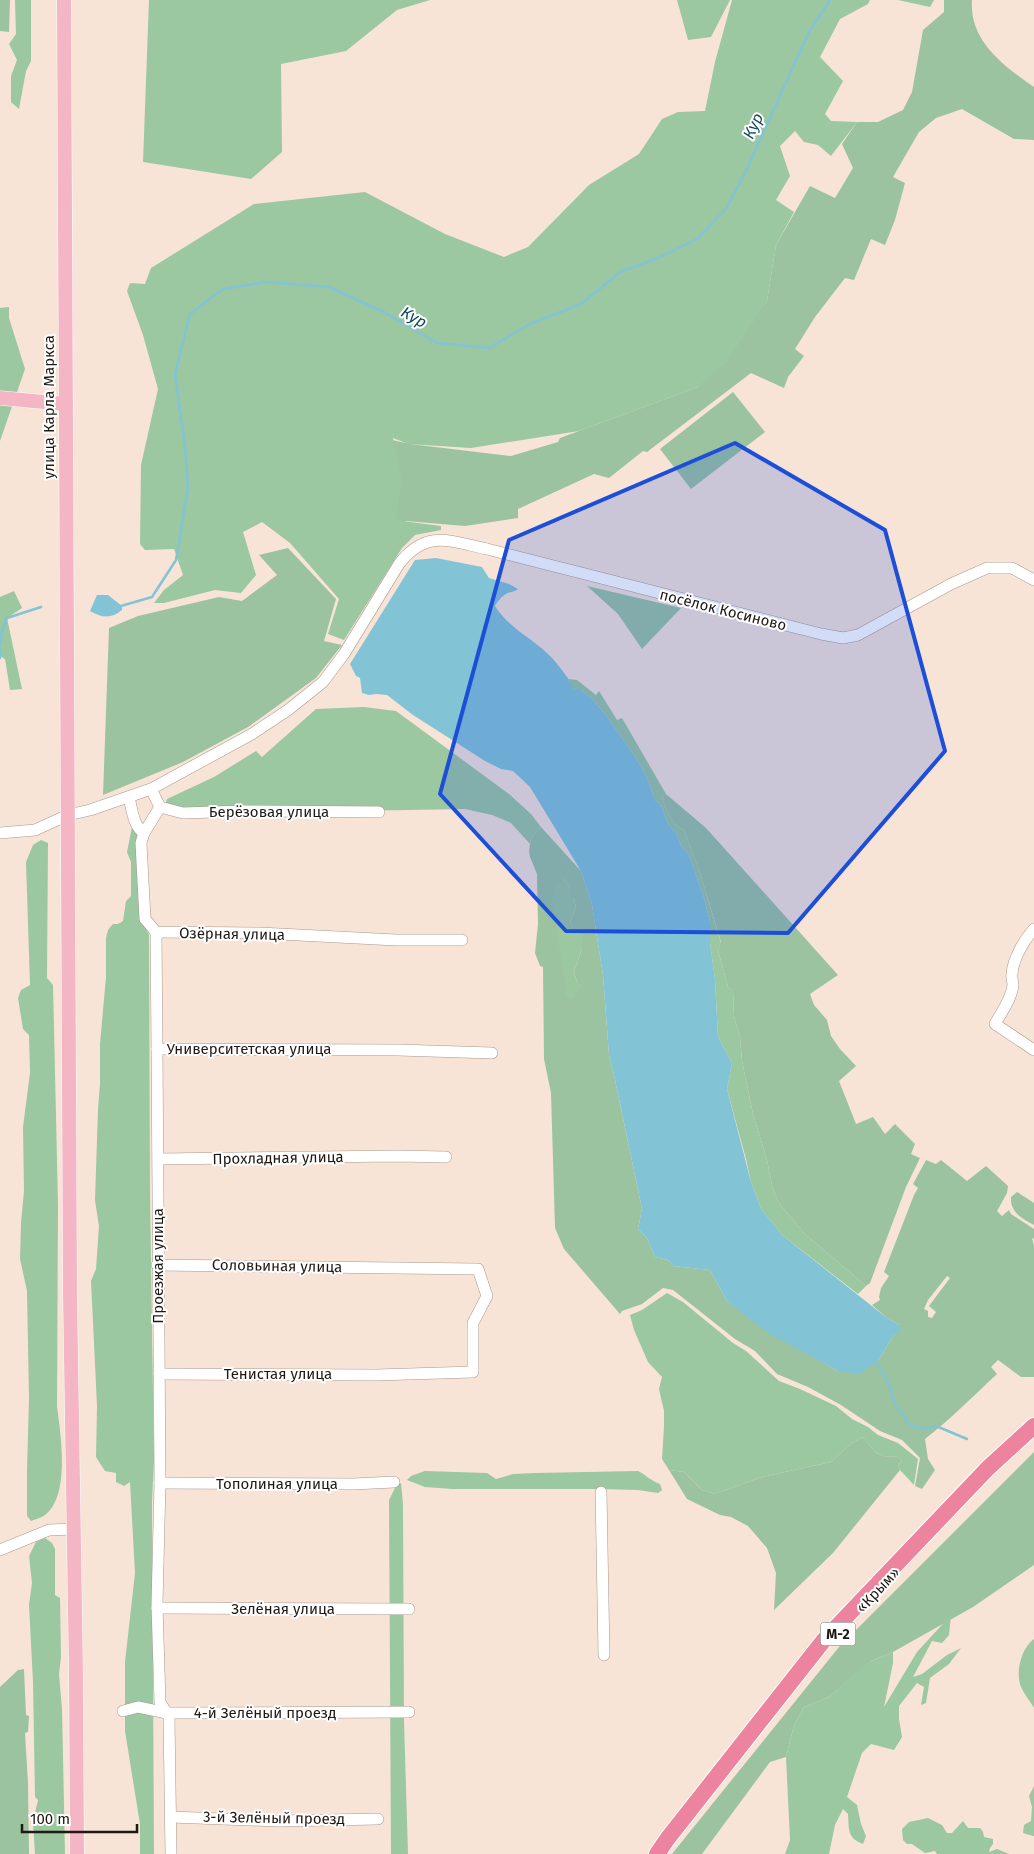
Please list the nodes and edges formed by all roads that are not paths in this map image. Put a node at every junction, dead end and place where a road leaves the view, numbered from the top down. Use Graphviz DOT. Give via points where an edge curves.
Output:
graph roads {
  1 [pos="64,0"];
  2 [pos="0,398"];
  3 [pos="66,404"];
  4 [pos="1034,580"];
  5 [pos="151,789"];
  6 [pos="129,797"];
  7 [pos="160,807"];
  8 [pos="379,812"];
  9 [pos="68,815"];
  10 [pos="0,833"];
  11 [pos="144,833"];
  12 [pos="1034,929"];
  13 [pos="156,932"];
  14 [pos="462,940"];
  15 [pos="157,1049"];
  16 [pos="1034,1050"];
  17 [pos="492,1053"];
  18 [pos="446,1157"];
  19 [pos="159,1159"];
  20 [pos="157,1265"];
  21 [pos="159,1374"];
  22 [pos="397,1374"];
  23 [pos="1034,1426"];
  24 [pos="1034,1432"];
  25 [pos="394,1482"];
  26 [pos="160,1483"];
  27 [pos="601,1492"];
  28 [pos="73,1529"];
  29 [pos="0,1550"];
  30 [pos="157,1608"];
  31 [pos="409,1609"];
  32 [pos="604,1655"];
  33 [pos="122,1711"];
  34 [pos="409,1712"];
  35 [pos="167,1713"];
  36 [pos="170,1817"];
  37 [pos="378,1819"];
  38 [pos="77,1854"];
  39 [pos="171,1854"];
  40 [pos="657,1854"];
  41 [pos="662,1854"];
  1 -- 3 [label="main road, улица Карла Маркса"];
  2 -- 3 [label="main road"];
  3 -- 9 [label="main road, улица Карла Маркса"];
  4 -- 5 [label="street, посёлок Косиново" via="1012,568 987,568 858,635 842,638 487,549 440,539 422,543 398,564 344,654 323,682 252,734"];
  5 -- 6 [label="street, посёлок Косиново"];
  5 -- 7 [label="street"];
  6 -- 9 [label="street, посёлок Косиново"];
  6 -- 11 [label="street" via="138,830"];
  7 -- 8 [label="street, Берёзовая улица" via="183,813"];
  7 -- 11 [label="street"];
  9 -- 10 [label="street, посёлок Косиново" via="35,830"];
  9 -- 28 [label="main road, улица Карла Маркса"];
  11 -- 13 [label="street" via="145,919"];
  12 -- 16 [label="street" via="1013,968 1013,986 996,1024"];
  13 -- 14 [label="street, Озёрная улица"];
  13 -- 15 [label="street, Университетская улица"];
  15 -- 17 [label="street, Университетская улица"];
  15 -- 19 [label="street, Проезжая улица"];
  18 -- 19 [label="street, Прохладная улица"];
  19 -- 20 [label="street, Проезжая улица"];
  20 -- 21 [label="street, Проезжая улица"];
  20 -- 22 [label="street, Соловьиная улица" via="478,1269 487,1296 473,1323 473,1372"];
  21 -- 22 [label="street, Тенистая улица"];
  21 -- 26 [label="street, Проезжая улица"];
  23 -- 40 [label="highway" via="988,1468 824,1640"];
  24 -- 41 [label="highway, «Крым» / М-2" via="926,1538 828,1644"];
  25 -- 26 [label="street, Тополиная улица"];
  26 -- 30 [label="street, Проезжая улица"];
  27 -- 32 [label="street"];
  28 -- 29 [label="street" via="49,1530"];
  28 -- 38 [label="main road, улица Карла Маркса"];
  30 -- 31 [label="street, Зелёная улица"];
  30 -- 35 [label="street, Проезжая улица" via="160,1702"];
  33 -- 35 [label="street, 4-й Зелёный проезд" via="138,1707"];
  34 -- 35 [label="street, 4-й Зелёный проезд"];
  35 -- 36 [label="street, Проезжая улица" via="170,1717"];
  36 -- 37 [label="street, 3-й Зелёный проезд" via="279,1821"];
  36 -- 39 [label="street, Проезжая улица"];
}
